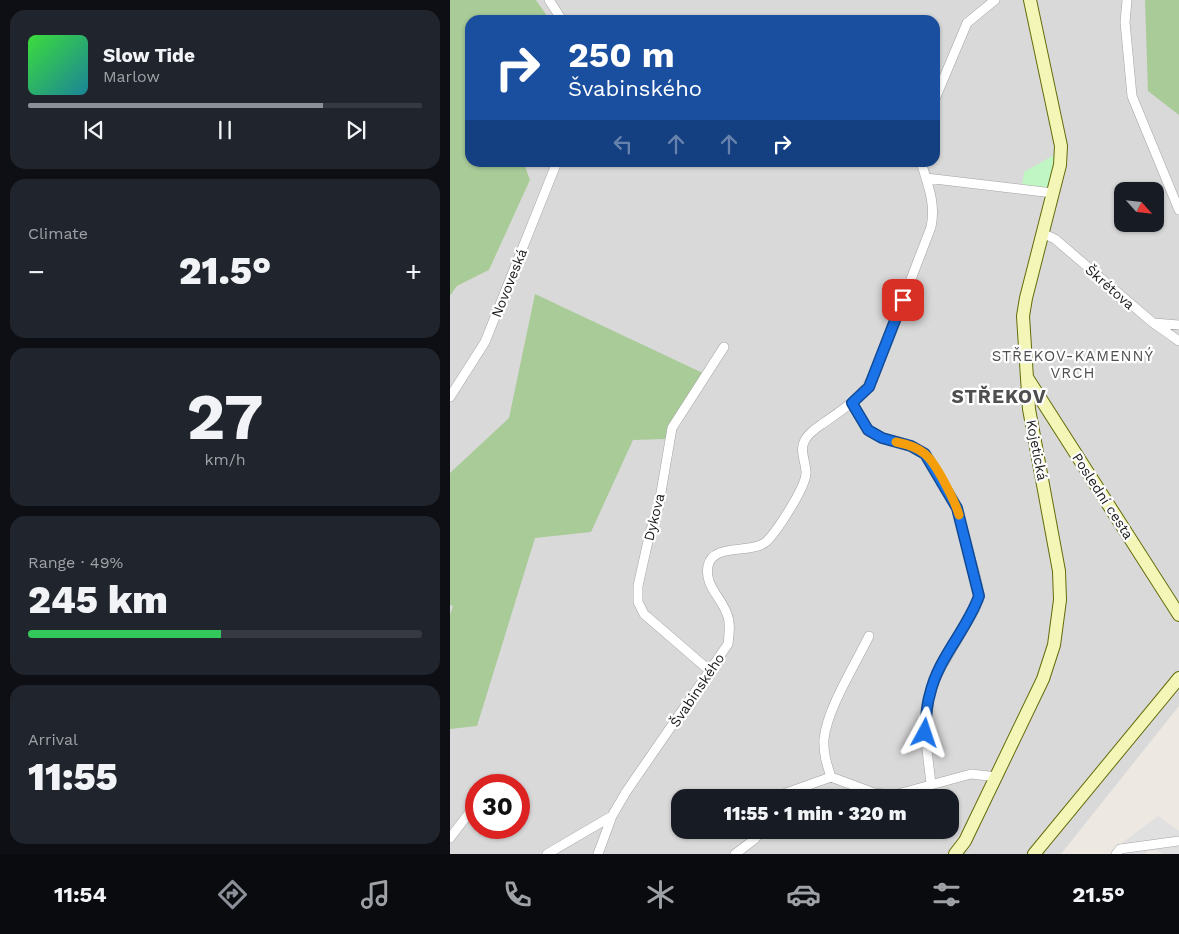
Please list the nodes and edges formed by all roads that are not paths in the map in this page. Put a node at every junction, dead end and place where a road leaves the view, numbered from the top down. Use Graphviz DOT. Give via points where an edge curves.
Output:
graph roads {
  1 [pos="549,0"];
  2 [pos="995,0"];
  3 [pos="1030,0"];
  4 [pos="1127,0"];
  5 [pos="559,15"];
  6 [pos="940,87"];
  7 [pos="555,167"];
  8 [pos="923,167"];
  9 [pos="926,178"];
  10 [pos="1053,193"];
  11 [pos="1179,210"];
  12 [pos="1042,233"];
  13 [pos="1152,322"];
  14 [pos="1179,325"];
  15 [pos="1179,341"];
  16 [pos="724,347"];
  17 [pos="1027,378"];
  18 [pos="450,397"];
  19 [pos="852,403"];
  20 [pos="1179,615"];
  21 [pos="869,636"];
  22 [pos="710,671"];
  23 [pos="1179,678"];
  24 [pos="831,777"];
  25 [pos="997,777"];
  26 [pos="931,784"];
  27 [pos="797,789"];
  28 [pos="612,816"];
  29 [pos="465,818"];
  30 [pos="450,838"];
  31 [pos="755,839"];
  32 [pos="1179,841"];
  33 [pos="547,854"];
  34 [pos="598,854"];
  35 [pos="734,854"];
  36 [pos="954,854"];
  37 [pos="1034,854"];
  38 [pos="1116,854"];
  1 -- 5 [label="street"];
  2 -- 6 [label="street" via="967,23"];
  3 -- 10 [label="street, Kojetická" via="1061,146"];
  4 -- 11 [label="street" via="1125,22 1132,96"];
  7 -- 18 [label="street, Novoveská" via="485,342"];
  8 -- 9 [label="street, Švabinského"];
  9 -- 10 [label="street"];
  9 -- 19 [label="street, Švabinského" via="934,214 931,227 869,387"];
  10 -- 12 [label="street, Kojetická"];
  12 -- 13 [label="street, Škrétova" via="1055,239"];
  12 -- 17 [label="street, Kojetická" via="1023,316"];
  13 -- 14 [label="street"];
  13 -- 15 [label="street, Škrétova"];
  16 -- 22 [label="street, Dykova" via="672,428 658,510 638,586 638,602 644,614"];
  17 -- 20 [label="street, Poslední cesta"];
  17 -- 25 [label="street, Kojetická" via="1029,409 1059,571 1060,600 1054,645 1043,679"];
  19 -- 22 [label="street, Švabinského" via="811,432 804,441 804,484 767,541 756,548 718,553 708,564 706,578 728,614 730,626 728,644"];
  19 -- 26 [label="street" via="868,430 925,454 957,508 977,582 979,596 974,609 930,693 925,733"];
  21 -- 24 [label="street" via="828,721 825,759"];
  22 -- 28 [label="street, Švabinského"];
  23 -- 37 [label="street"];
  24 -- 26 [label="street" via="874,793 894,795"];
  24 -- 27 [label="street"];
  25 -- 26 [label="street" via="971,774"];
  25 -- 36 [label="street, Kojetická" via="965,842"];
  28 -- 33 [label="street"];
  28 -- 34 [label="street, Švabinského"];
  29 -- 30 [label="street"];
  31 -- 35 [label="street"];
  32 -- 38 [label="street" via="1120,849"];
}
